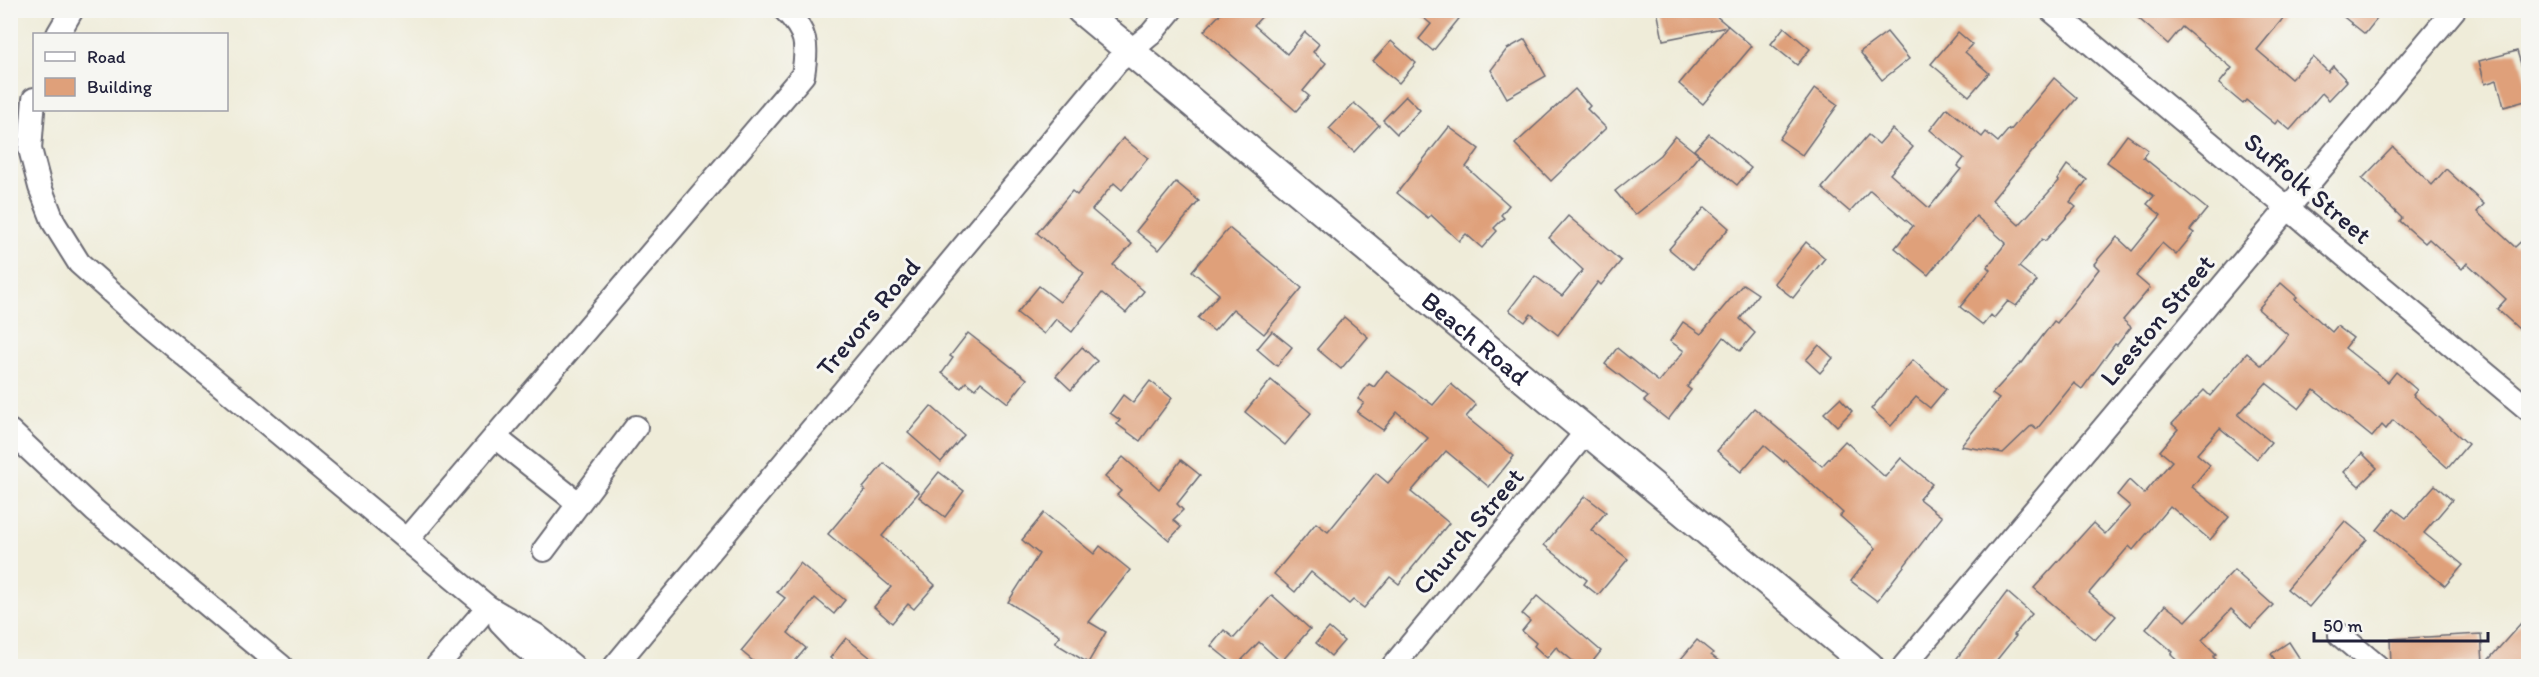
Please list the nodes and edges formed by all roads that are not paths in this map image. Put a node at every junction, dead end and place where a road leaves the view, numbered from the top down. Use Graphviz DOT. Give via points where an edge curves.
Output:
graph roads {
  1 [pos="72,10"];
  2 [pos="785,10"];
  3 [pos="1081,10"];
  4 [pos="1171,10"];
  5 [pos="2051,10"];
  6 [pos="2454,10"];
  7 [pos="59,33"];
  8 [pos="1130,51"];
  9 [pos="33,111"];
  10 [pos="2288,208"];
  11 [pos="2527,404"];
  12 [pos="636,427"];
  13 [pos="10,431"];
  14 [pos="1587,431"];
  15 [pos="495,437"];
  16 [pos="578,503"];
  17 [pos="407,540"];
  18 [pos="544,550"];
  19 [pos="488,607"];
  20 [pos="2340,635"];
  21 [pos="281,666"];
  22 [pos="437,666"];
  23 [pos="550,666"];
  24 [pos="573,666"];
  25 [pos="615,666"];
  26 [pos="1393,666"];
  27 [pos="1869,666"];
  28 [pos="1904,666"];
  29 [pos="2378,666"];
  1 -- 7 [label="street"];
  2 -- 15 [label="street" via="804,34 807,54 803,75"];
  3 -- 8 [label="street, Beach Road"];
  4 -- 8 [label="street, Trevors Road"];
  5 -- 10 [label="street, Suffolk Street"];
  6 -- 10 [label="street, Leeston Street"];
  8 -- 14 [label="street, Beach Road"];
  8 -- 25 [label="street, Trevors Road"];
  9 -- 17 [label="street" via="30,149 40,187 54,223 79,263"];
  10 -- 11 [label="street, Suffolk Street"];
  10 -- 28 [label="street, Leeston Street"];
  12 -- 16 [label="street"];
  13 -- 21 [label="street" via="95,511"];
  14 -- 26 [label="street, Church Street"];
  14 -- 27 [label="street, Beach Road"];
  15 -- 16 [label="street"];
  15 -- 17 [label="street"];
  16 -- 18 [label="street"];
  17 -- 19 [label="street"];
  19 -- 22 [label="street"];
  19 -- 23 [label="street" via="524,648"];
  19 -- 24 [label="street" via="536,635"];
  20 -- 29 [label="street"];
}
